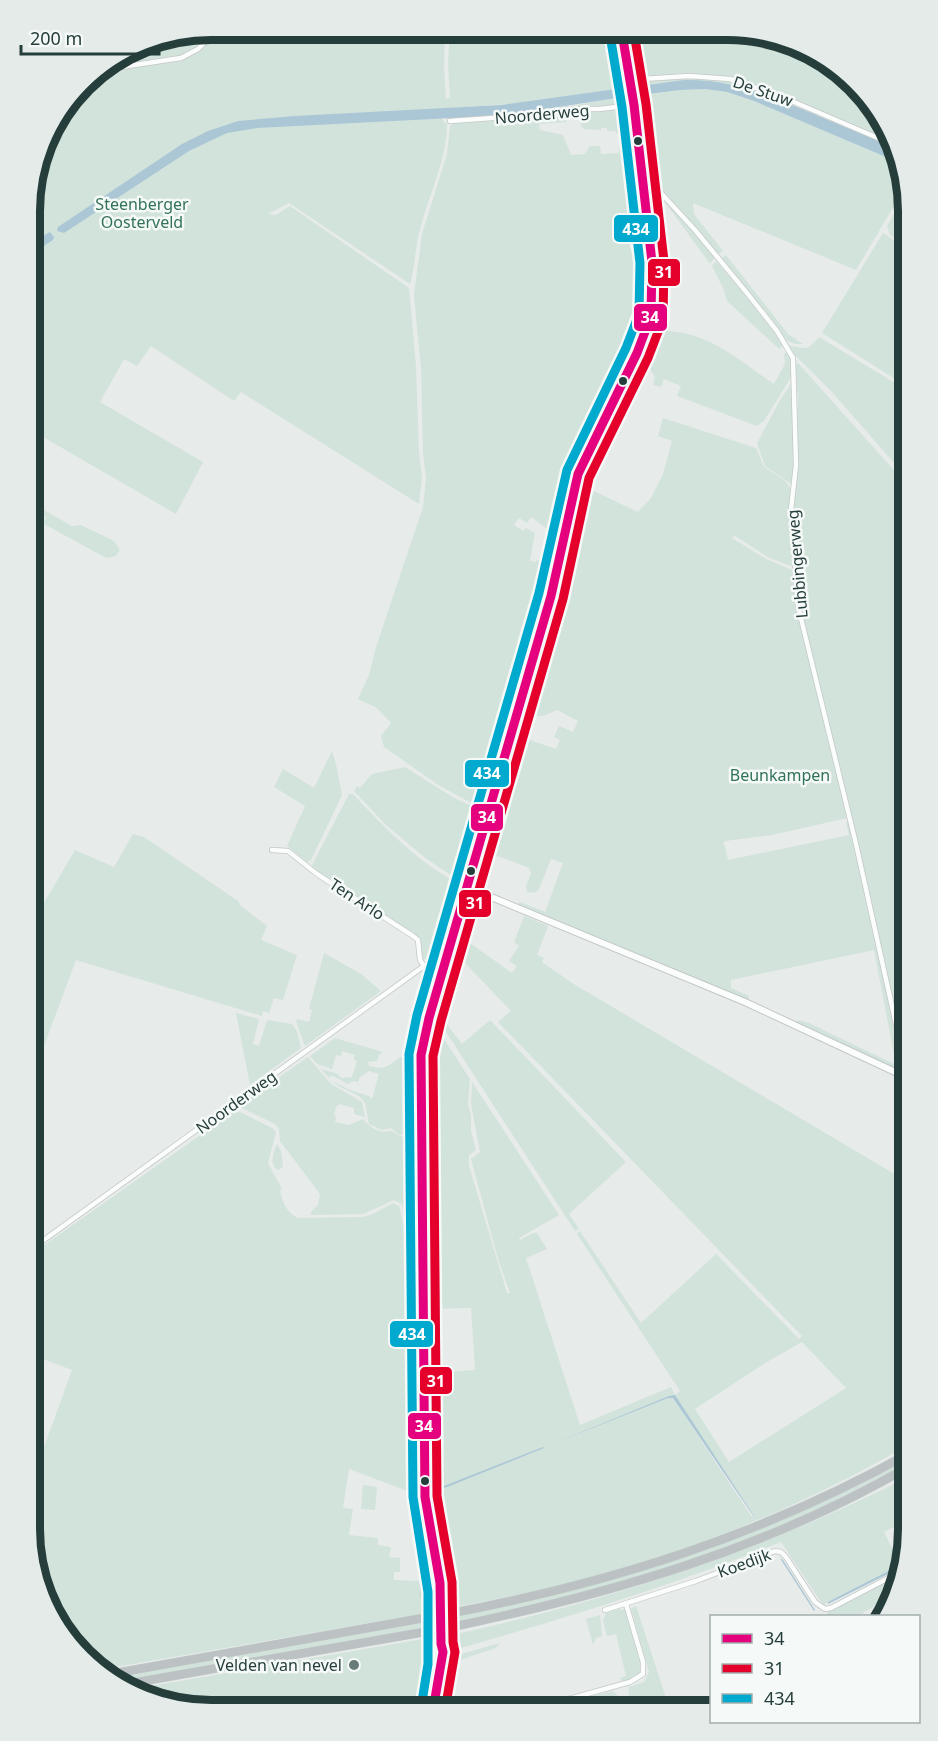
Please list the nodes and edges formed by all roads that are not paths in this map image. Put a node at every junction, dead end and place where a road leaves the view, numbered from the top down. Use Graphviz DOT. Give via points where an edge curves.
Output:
graph roads {
  1 [pos="623,40"];
  2 [pos="206,41"];
  3 [pos="120,67"];
  4 [pos="629,80"];
  5 [pos="634,105"];
  6 [pos="450,121"];
  7 [pos="881,139"];
  8 [pos="644,180"];
  9 [pos="613,381"];
  10 [pos="622,385"];
  11 [pos="272,850"];
  12 [pos="467,887"];
  13 [pos="445,964"];
  14 [pos="424,966"];
  15 [pos="897,1030"];
  16 [pos="897,1073"];
  17 [pos="40,1243"];
  18 [pos="897,1460"];
  19 [pos="897,1472"];
  20 [pos="429,1521"];
  21 [pos="891,1577"];
  22 [pos="423,1595"];
  23 [pos="626,1604"];
  24 [pos="605,1610"];
  25 [pos="118,1673"];
  26 [pos="135,1683"];
  27 [pos="435,1700"];
  28 [pos="565,1700"];
  1 -- 4 [label="main road"];
  2 -- 3 [label="street" via="182,58"];
  4 -- 5 [label="main road"];
  4 -- 7 [label="street, De Stuw" via="702,76 737,81"];
  5 -- 6 [label="street, Noorderweg"];
  5 -- 8 [label="main road"];
  8 -- 10 [label="main road" via="652,306 644,339"];
  8 -- 15 [label="street, Lubbingerweg" via="650,181 740,284 793,358 796,465 791,510 798,606"];
  9 -- 10 [label="street"];
  10 -- 12 [label="main road" via="578,474 551,596"];
  11 -- 14 [label="street, Ten Arlo" via="288,851 413,936 418,940"];
  12 -- 13 [label="main road"];
  12 -- 16 [label="main road" via="745,1002"];
  13 -- 14 [label="street"];
  13 -- 20 [label="main road" via="424,1034 421,1076 424,1462"];
  14 -- 17 [label="street, Noorderweg"];
  18 -- 25 [label="highway, bridge" via="776,1519 688,1553 590,1583 452,1613"];
  19 -- 26 [label="highway, bridge" via="800,1521 696,1563 575,1599 452,1627"];
  20 -- 22 [label="street" via="424,1530"];
  20 -- 27 [label="main road" via="440,1583 443,1652"];
  21 -- 23 [label="street, Koedijk" via="825,1609 815,1602 784,1554 775,1551"];
  23 -- 24 [label="street, Koedijk"];
  23 -- 28 [label="street" via="643,1674 630,1682"];
}
